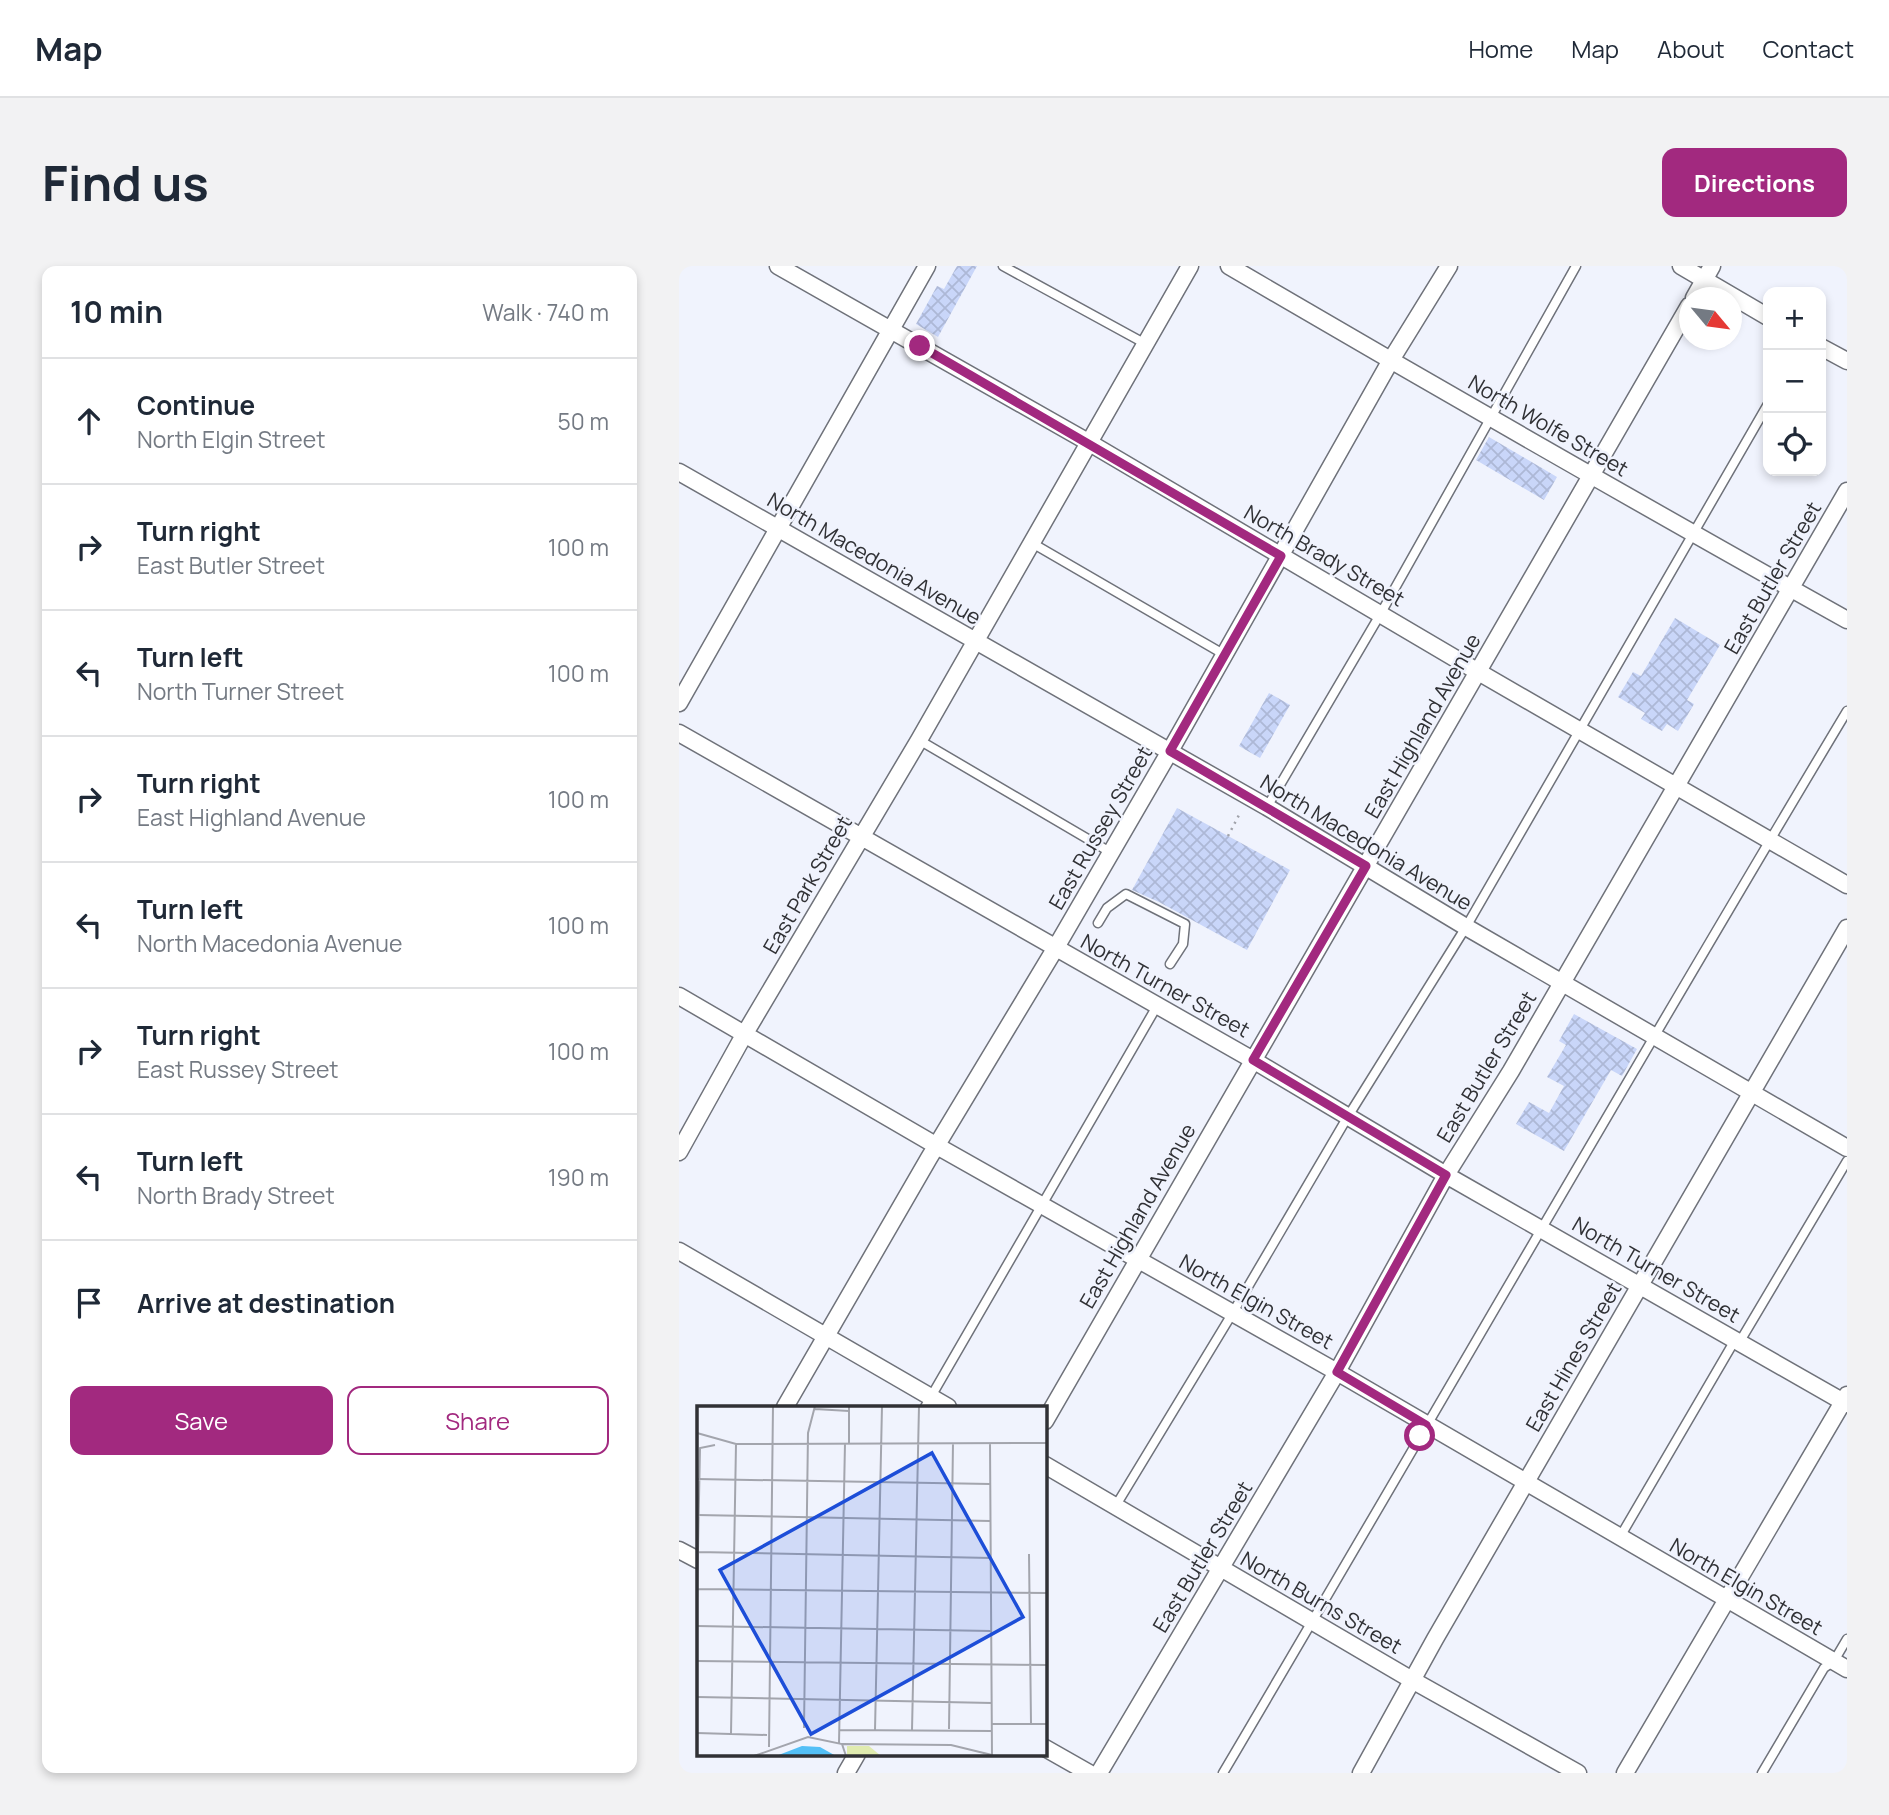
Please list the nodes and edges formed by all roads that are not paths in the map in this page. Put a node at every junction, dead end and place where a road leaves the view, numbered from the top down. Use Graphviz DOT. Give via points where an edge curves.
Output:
graph roads {
  1 [pos="778,266"];
  2 [pos="927,266"];
  3 [pos="1003,266"];
  4 [pos="1190,266"];
  5 [pos="1230,266"];
  6 [pos="1449,266"];
  7 [pos="1576,266"];
  8 [pos="1681,266"];
  9 [pos="1708,273"];
  10 [pos="1763,313"];
  11 [pos="1679,324"];
  12 [pos="891,330"];
  13 [pos="1145,343"];
  14 [pos="1826,350"];
  15 [pos="1391,360"];
  16 [pos="1847,362"];
  17 [pos="1763,412"];
  18 [pos="1491,416"];
  19 [pos="1088,442"];
  20 [pos="679,472"];
  21 [pos="1592,477"];
  22 [pos="1847,491"];
  23 [pos="778,529"];
  24 [pos="1692,533"];
  25 [pos="1032,542"];
  26 [pos="1281,556"];
  27 [pos="1791,589"];
  28 [pos="1381,613"];
  29 [pos="1847,620"];
  30 [pos="974,640"];
  31 [pos="1225,655"];
  32 [pos="1478,671"];
  33 [pos="679,703"];
  34 [pos="1847,710"];
  35 [pos="1579,728"];
  36 [pos="679,733"];
  37 [pos="919,740"];
  38 [pos="1170,751"];
  39 [pos="1677,785"];
  40 [pos="1267,807"];
  41 [pos="860,837"];
  42 [pos="1770,840"];
  43 [pos="1110,852"];
  44 [pos="1366,866"];
  45 [pos="1847,885"];
  46 [pos="1098,923"];
  47 [pos="1465,928"];
  48 [pos="1847,928"];
  49 [pos="1055,949"];
  50 [pos="1170,964"];
  51 [pos="1562,983"];
  52 [pos="679,996"];
  53 [pos="1157,1006"];
  54 [pos="744,1035"];
  55 [pos="1653,1036"];
  56 [pos="1253,1060"];
  57 [pos="1751,1093"];
  58 [pos="1347,1118"];
  59 [pos="937,1146"];
  60 [pos="1847,1148"];
  61 [pos="679,1152"];
  62 [pos="1847,1161"];
  63 [pos="1446,1175"];
  64 [pos="1041,1204"];
  65 [pos="1542,1230"];
  66 [pos="679,1251"];
  67 [pos="1137,1259"];
  68 [pos="1640,1284"];
  69 [pos="1233,1314"];
  70 [pos="827,1338"];
  71 [pos="1737,1341"];
  72 [pos="1337,1372"];
  73 [pos="1846,1400"];
  74 [pos="928,1402"];
  75 [pos="786,1406"];
  76 [pos="1047,1417"];
  77 [pos="1426,1425"];
  78 [pos="1047,1466"];
  79 [pos="1526,1483"];
  80 [pos="1115,1507"];
  81 [pos="1619,1538"];
  82 [pos="679,1550"];
  83 [pos="697,1557"];
  84 [pos="1220,1569"];
  85 [pos="1726,1600"];
  86 [pos="1312,1622"];
  87 [pos="1847,1639"];
  88 [pos="1840,1665"];
  89 [pos="1412,1681"];
  90 [pos="1047,1749"];
  91 [pos="856,1756"];
  92 [pos="846,1773"];
  93 [pos="1089,1773"];
  94 [pos="1099,1773"];
  95 [pos="1223,1773"];
  96 [pos="1361,1773"];
  97 [pos="1578,1773"];
  98 [pos="1625,1773"];
  99 [pos="1762,1773"];
  1 -- 12 [label="street, North Brady Street"];
  2 -- 12 [label="street"];
  3 -- 13 [label="lane"];
  4 -- 13 [label="street, East Park Street"];
  5 -- 15 [label="street, North Wolfe Street"];
  6 -- 15 [label="street, East Russey Street"];
  7 -- 18 [label="lane"];
  8 -- 9 [label="street"];
  9 -- 10 [label="street"];
  11 -- 21 [label="street, East Highland Avenue"];
  12 -- 19 [label="street, North Brady Street"];
  12 -- 23 [label="street"];
  13 -- 19 [label="street, East Park Street"];
  14 -- 16 [label="street"];
  15 -- 18 [label="street, North Wolfe Street"];
  15 -- 26 [label="street, East Russey Street"];
  17 -- 24 [label="lane"];
  18 -- 21 [label="street, North Wolfe Street"];
  18 -- 28 [label="lane"];
  19 -- 25 [label="street, East Park Street"];
  19 -- 26 [label="street, North Brady Street"];
  20 -- 23 [label="street, North Macedonia Avenue"];
  21 -- 24 [label="street, North Wolfe Street"];
  21 -- 32 [label="street, East Highland Avenue"];
  22 -- 27 [label="street, East Butler Street"];
  23 -- 30 [label="street, North Macedonia Avenue"];
  23 -- 33 [label="street"];
  24 -- 27 [label="street, North Wolfe Street"];
  24 -- 35 [label="lane"];
  25 -- 30 [label="street, East Park Street"];
  25 -- 31 [label="lane"];
  26 -- 28 [label="street, North Brady Street"];
  26 -- 31 [label="street, East Russey Street"];
  27 -- 29 [label="street, North Wolfe Street"];
  27 -- 39 [label="street, East Butler Street"];
  28 -- 32 [label="street, North Brady Street"];
  28 -- 40 [label="lane"];
  30 -- 37 [label="street, East Park Street"];
  30 -- 38 [label="street, North Macedonia Avenue"];
  31 -- 38 [label="street, East Russey Street"];
  32 -- 35 [label="street, North Brady Street"];
  32 -- 44 [label="street, East Highland Avenue"];
  34 -- 42 [label="lane"];
  35 -- 39 [label="street, North Brady Street"];
  35 -- 47 [label="lane"];
  36 -- 41 [label="street, North Turner Street"];
  37 -- 41 [label="street, East Park Street"];
  37 -- 43 [label="lane"];
  38 -- 40 [label="street, North Macedonia Avenue"];
  38 -- 43 [label="street, East Russey Street"];
  39 -- 42 [label="street, North Brady Street"];
  39 -- 51 [label="street, East Butler Street"];
  40 -- 44 [label="street, North Macedonia Avenue"];
  41 -- 49 [label="street, North Turner Street"];
  41 -- 54 [label="street, East Park Street"];
  42 -- 45 [label="street, North Brady Street"];
  42 -- 55 [label="lane"];
  43 -- 49 [label="street, East Russey Street"];
  44 -- 47 [label="street, North Macedonia Avenue"];
  44 -- 56 [label="street, East Highland Avenue"];
  46 -- 50 [label="lane" via="1107,908 1126,894 1172,916 1185,924 1183,944"];
  47 -- 51 [label="street, North Macedonia Avenue"];
  47 -- 58 [label="lane"];
  48 -- 57 [label="street, East Hines Street"];
  49 -- 53 [label="street, North Turner Street"];
  49 -- 59 [label="street, East Russey Street"];
  51 -- 55 [label="street, North Macedonia Avenue"];
  51 -- 63 [label="street, East Butler Street"];
  52 -- 54 [label="street, North Elgin Street"];
  53 -- 56 [label="street, North Turner Street"];
  53 -- 64 [label="lane"];
  54 -- 59 [label="street, North Elgin Street"];
  54 -- 61 [label="street, East Park Street"];
  55 -- 57 [label="street, North Macedonia Avenue"];
  55 -- 65 [label="lane"];
  56 -- 58 [label="street, North Turner Street"];
  56 -- 67 [label="street, East Highland Avenue"];
  57 -- 60 [label="street, North Macedonia Avenue"];
  57 -- 68 [label="street, East Hines Street"];
  58 -- 63 [label="street, North Turner Street"];
  58 -- 69 [label="lane"];
  59 -- 64 [label="street, North Elgin Street"];
  59 -- 70 [label="street, East Russey Street"];
  62 -- 71 [label="lane"];
  63 -- 65 [label="street, North Turner Street"];
  63 -- 72 [label="street, East Butler Street"];
  64 -- 67 [label="street, North Elgin Street"];
  64 -- 74 [label="lane"];
  65 -- 68 [label="street, North Turner Street"];
  65 -- 77 [label="lane"];
  66 -- 70 [label="street"];
  67 -- 69 [label="street, North Elgin Street"];
  67 -- 76 [label="street, East Highland Avenue"];
  68 -- 71 [label="street, North Turner Street"];
  68 -- 79 [label="street, East Hines Street"];
  69 -- 72 [label="street, North Elgin Street"];
  69 -- 80 [label="lane"];
  70 -- 74 [label="street"];
  70 -- 75 [label="street, East Russey Street"];
  71 -- 73 [label="street, North Turner Street"];
  71 -- 81 [label="lane"];
  72 -- 77 [label="street, North Elgin Street"];
  72 -- 84 [label="street, East Butler Street"];
  73 -- 85 [label="street"];
  77 -- 79 [label="street, North Elgin Street"];
  77 -- 86 [label="lane"];
  78 -- 80 [label="street, North Burns Street"];
  79 -- 81 [label="street, North Elgin Street"];
  79 -- 89 [label="street, East Hines Street"];
  80 -- 84 [label="street, North Burns Street"];
  81 -- 85 [label="street, North Elgin Street"];
  82 -- 83 [label="street"];
  84 -- 86 [label="street, North Burns Street"];
  84 -- 94 [label="street, East Butler Street"];
  85 -- 88 [label="street, North Elgin Street"];
  85 -- 98 [label="street"];
  86 -- 89 [label="street, North Burns Street"];
  86 -- 95 [label="lane"];
  87 -- 88 [label="lane"];
  88 -- 99 [label="lane" via="1824,1668"];
  89 -- 96 [label="street, East Hines Street"];
  89 -- 97 [label="street, North Burns Street"];
  90 -- 93 [label="street"];
  91 -- 92 [label="street"];
}
